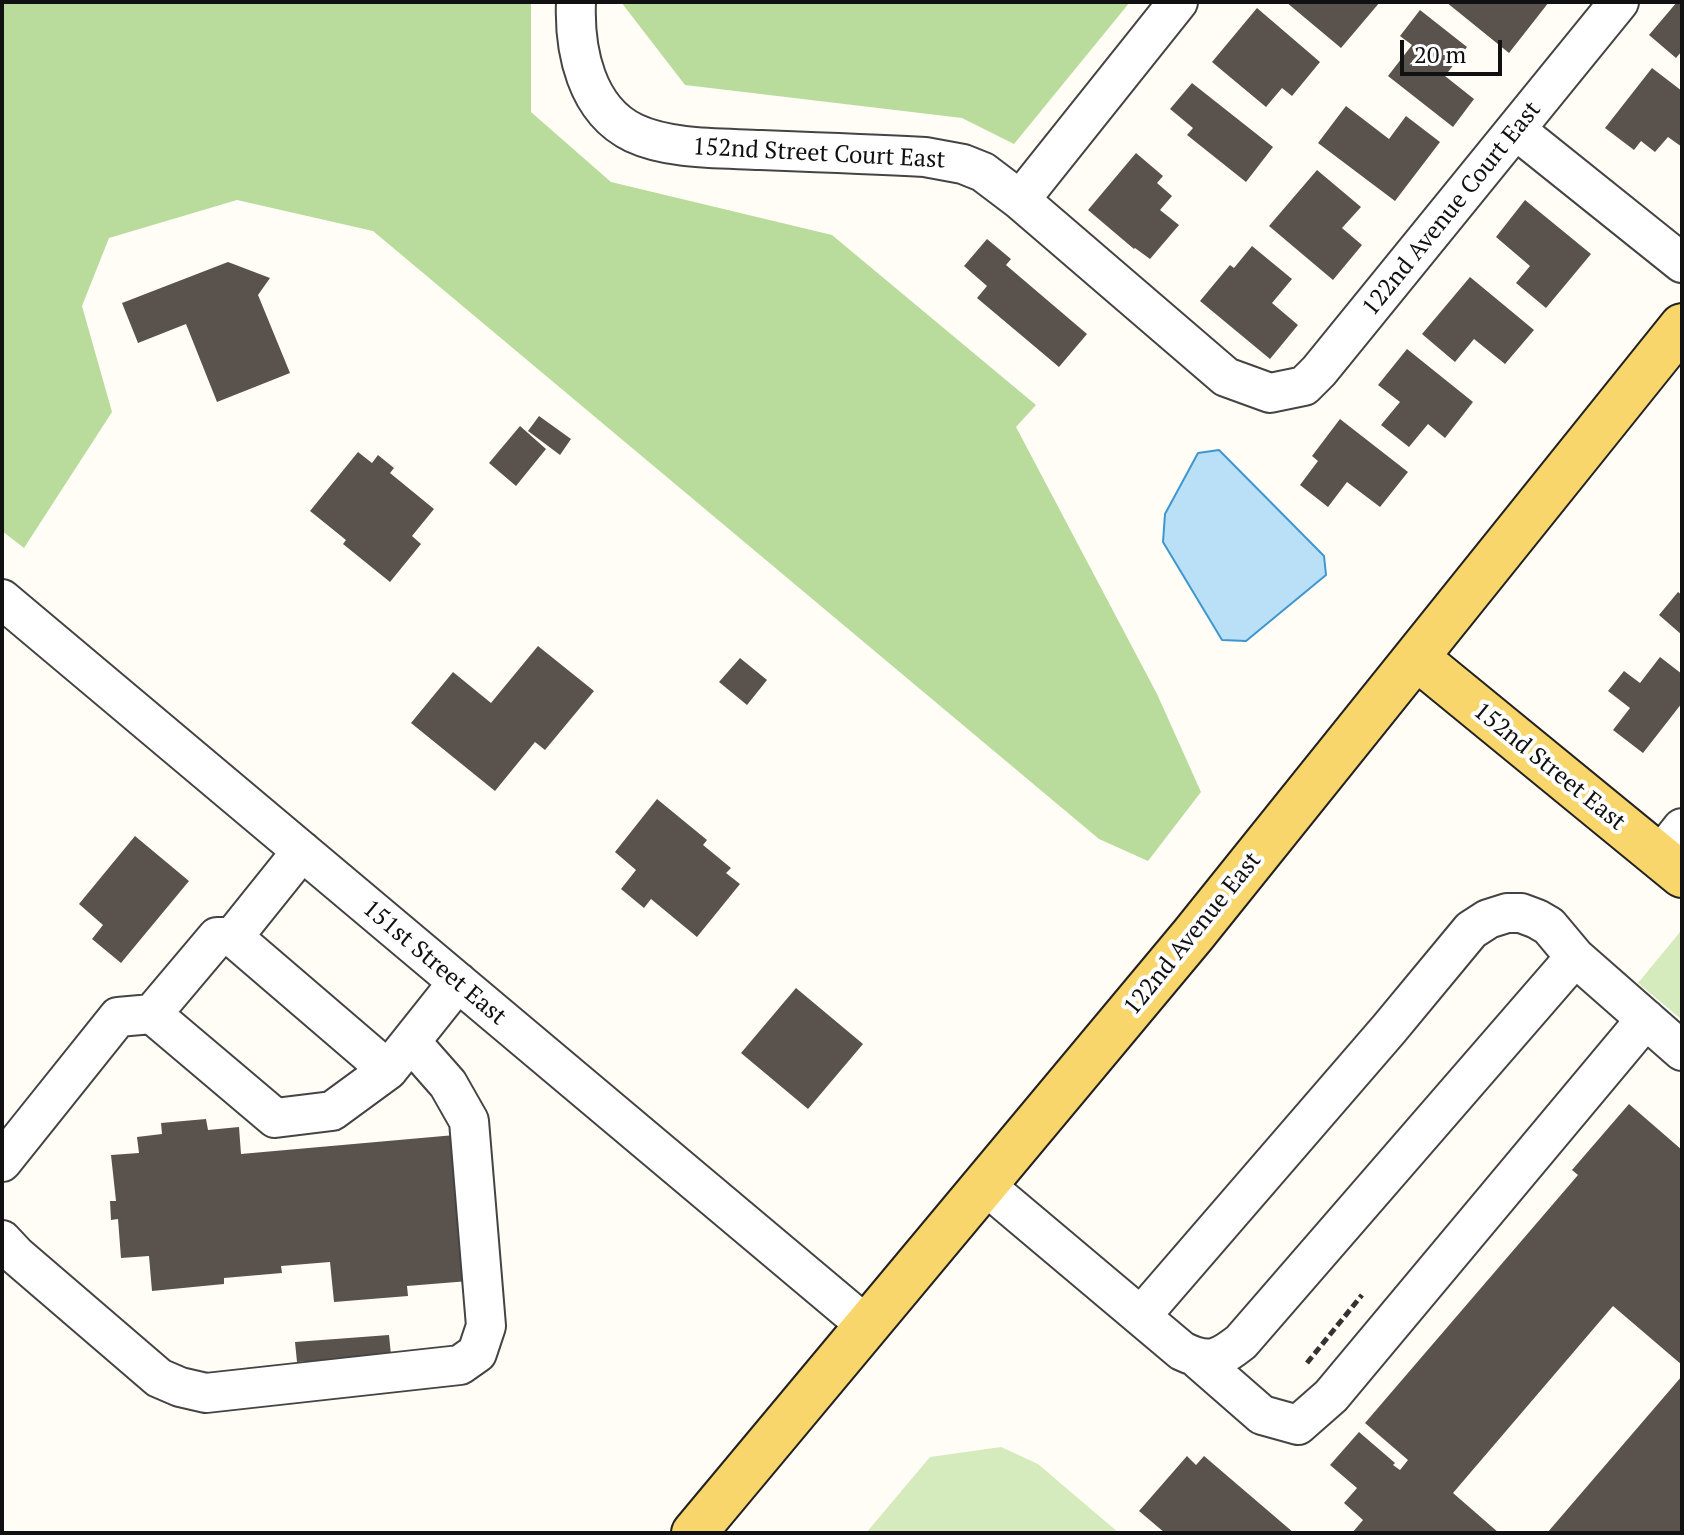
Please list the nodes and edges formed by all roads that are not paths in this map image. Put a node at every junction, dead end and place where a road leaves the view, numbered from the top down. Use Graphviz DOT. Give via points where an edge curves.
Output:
graph roads {
  1 [pos="576,2"];
  2 [pos="1178,2"];
  3 [pos="1619,2"];
  4 [pos="1516,130"];
  5 [pos="1020,200"];
  6 [pos="1682,263"];
  7 [pos="1682,326"];
  8 [pos="1270,393"];
  9 [pos="2,599"];
  10 [pos="1417,658"];
  11 [pos="302,851"];
  12 [pos="1674,853"];
  13 [pos="233,937"];
  14 [pos="1575,957"];
  15 [pos="458,982"];
  16 [pos="152,1014"];
  17 [pos="1646,1019"];
  18 [pos="1682,1051"];
  19 [pos="399,1056"];
  20 [pos="2,1162"];
  21 [pos="986,1186"];
  22 [pos="2,1240"];
  23 [pos="1141,1316"];
  24 [pos="867,1326"];
  25 [pos="1199,1360"];
  26 [pos="694,1533"];
  1 -- 5 [label="street, 152nd Street Court East" via="583,69 593,95 634,133 686,147 938,159 983,172"];
  2 -- 5 [label="street"];
  3 -- 4 [label="street, 122nd Avenue Court East"];
  4 -- 6 [label="street"];
  4 -- 8 [label="street, 122nd Avenue Court East" via="1319,371 1304,386"];
  5 -- 8 [label="street, 152nd Street Court East" via="1226,377"];
  7 -- 10 [label="main road, 122nd Avenue East"];
  9 -- 11 [label="street, 151st Street East"];
  10 -- 12 [label="main road, 152nd Street East"];
  10 -- 21 [label="main road, 122nd Avenue East"];
  11 -- 13 [label="street"];
  11 -- 15 [label="street, 151st Street East"];
  13 -- 16 [label="street" via="217,937"];
  13 -- 19 [label="street"];
  14 -- 17 [label="street"];
  14 -- 23 [label="street" via="1549,926 1521,913 1488,919 1471,930"];
  14 -- 25 [label="street" via="1241,1342 1222,1358"];
  15 -- 19 [label="street"];
  15 -- 24 [label="street, 151st Street East"];
  16 -- 19 [label="street" via="275,1118 332,1111"];
  16 -- 20 [label="street" via="118,1017"];
  17 -- 18 [label="street"];
  17 -- 25 [label="street" via="1331,1396 1298,1425 1262,1415"];
  19 -- 22 [label="street" via="448,1084 469,1121 486,1326 477,1353 460,1365 206,1393 180,1387 159,1378"];
  21 -- 23 [label="street"];
  21 -- 24 [label="main road, 122nd Avenue East"];
  23 -- 25 [label="street"];
  24 -- 26 [label="main road, 122nd Avenue East"];
}
